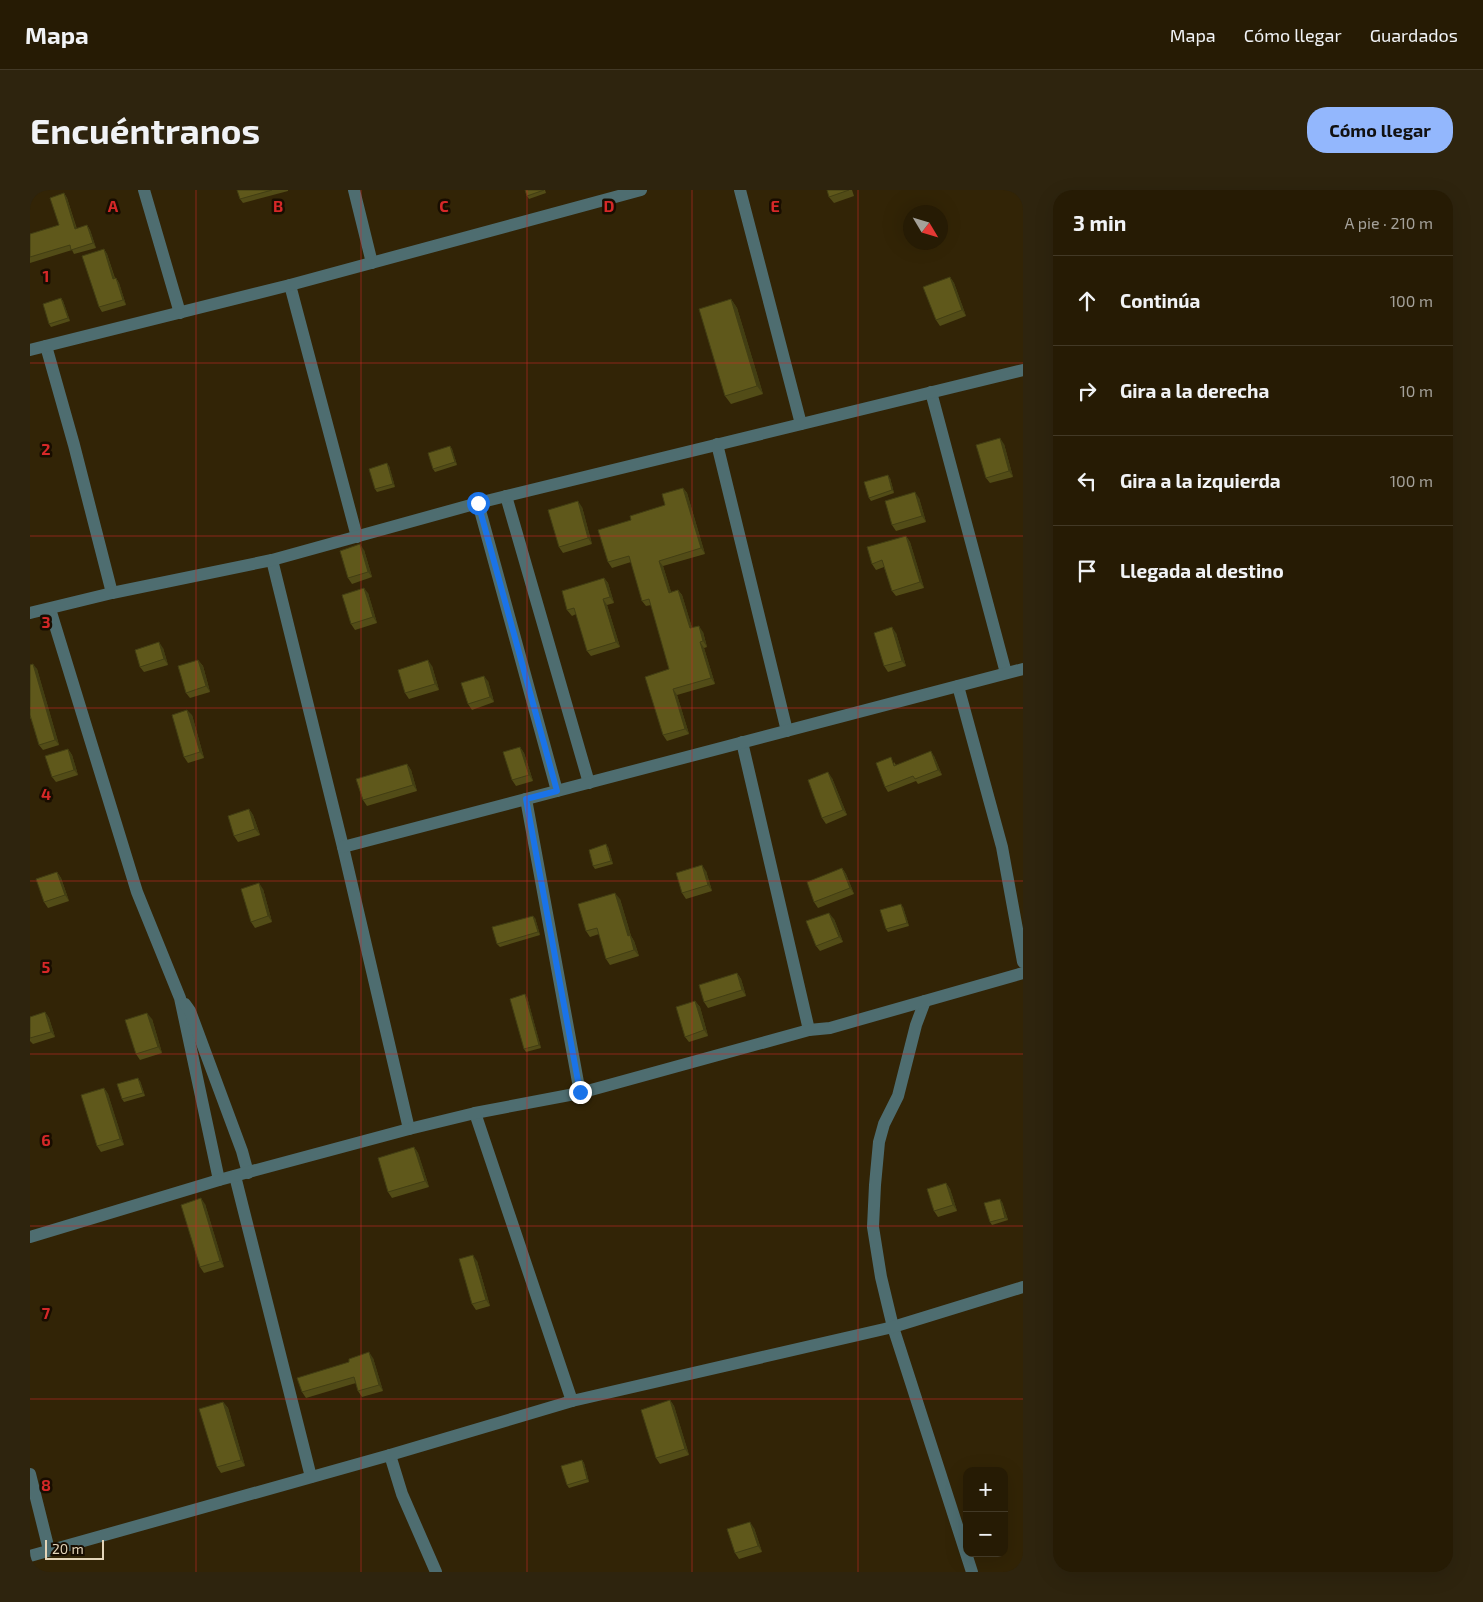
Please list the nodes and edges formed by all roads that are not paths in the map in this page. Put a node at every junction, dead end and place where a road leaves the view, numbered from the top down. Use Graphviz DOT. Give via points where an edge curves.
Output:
graph roads {
  1 [pos="144,190"];
  2 [pos="354,190"];
  3 [pos="641,190"];
  4 [pos="740,190"];
  5 [pos="592,196"];
  6 [pos="372,263"];
  7 [pos="290,285"];
  8 [pos="180,313"];
  9 [pos="46,346"];
  10 [pos="30,350"];
  11 [pos="1023,370"];
  12 [pos="931,392"];
  13 [pos="801,424"];
  14 [pos="718,444"];
  15 [pos="506,496"];
  16 [pos="478,503"];
  17 [pos="357,537"];
  18 [pos="272,560"];
  19 [pos="112,593"];
  20 [pos="50,609"];
  21 [pos="30,613"];
  22 [pos="1023,669"];
  23 [pos="1006,673"];
  24 [pos="958,686"];
  25 [pos="787,731"];
  26 [pos="742,742"];
  27 [pos="589,783"];
  28 [pos="557,791"];
  29 [pos="526,799"];
  30 [pos="343,847"];
  31 [pos="1023,962"];
  32 [pos="1023,973"];
  33 [pos="180,998"];
  34 [pos="925,1001"];
  35 [pos="810,1030"];
  36 [pos="580,1092"];
  37 [pos="474,1113"];
  38 [pos="409,1129"];
  39 [pos="241,1174"];
  40 [pos="218,1180"];
  41 [pos="30,1237"];
  42 [pos="1023,1287"];
  43 [pos="893,1327"];
  44 [pos="572,1401"];
  45 [pos="390,1455"];
  46 [pos="30,1474"];
  47 [pos="311,1477"];
  48 [pos="49,1550"];
  49 [pos="30,1556"];
  50 [pos="436,1572"];
  51 [pos="972,1572"];
  1 -- 8 [label="street"];
  2 -- 6 [label="street"];
  3 -- 5 [label="street"];
  4 -- 13 [label="street"];
  5 -- 6 [label="street"];
  6 -- 7 [label="street"];
  7 -- 8 [label="street"];
  7 -- 17 [label="street"];
  8 -- 9 [label="street"];
  9 -- 10 [label="street"];
  9 -- 19 [label="street"];
  11 -- 12 [label="street"];
  12 -- 13 [label="street"];
  12 -- 23 [label="street"];
  13 -- 14 [label="street"];
  14 -- 15 [label="street"];
  14 -- 25 [label="street"];
  15 -- 16 [label="street"];
  15 -- 27 [label="street"];
  16 -- 17 [label="street"];
  16 -- 28 [label="street"];
  17 -- 18 [label="street"];
  18 -- 19 [label="street"];
  18 -- 30 [label="street"];
  19 -- 20 [label="street"];
  20 -- 21 [label="street"];
  20 -- 33 [label="street" via="137,892"];
  22 -- 23 [label="street"];
  23 -- 24 [label="street"];
  24 -- 25 [label="street"];
  24 -- 31 [label="street" via="1002,848"];
  25 -- 26 [label="street"];
  26 -- 27 [label="street"];
  26 -- 35 [label="street"];
  27 -- 28 [label="street"];
  28 -- 29 [label="street"];
  29 -- 30 [label="street"];
  29 -- 36 [label="street"];
  30 -- 38 [label="street"];
  32 -- 34 [label="street"];
  33 -- 39 [label="street" via="190,1011 242,1151"];
  33 -- 40 [label="street"];
  34 -- 35 [label="street" via="830,1028"];
  34 -- 43 [label="street" via="898,1096 879,1142 873,1227"];
  35 -- 36 [label="street"];
  36 -- 37 [label="street"];
  37 -- 38 [label="street"];
  37 -- 44 [label="street"];
  38 -- 39 [label="street"];
  39 -- 40 [label="street"];
  39 -- 47 [label="street"];
  40 -- 41 [label="street"];
  42 -- 43 [label="street"];
  43 -- 44 [label="street"];
  43 -- 51 [label="street"];
  44 -- 45 [label="street"];
  45 -- 47 [label="street"];
  45 -- 50 [label="street" via="402,1494"];
  46 -- 48 [label="street"];
  47 -- 48 [label="street"];
  48 -- 49 [label="street"];
}
